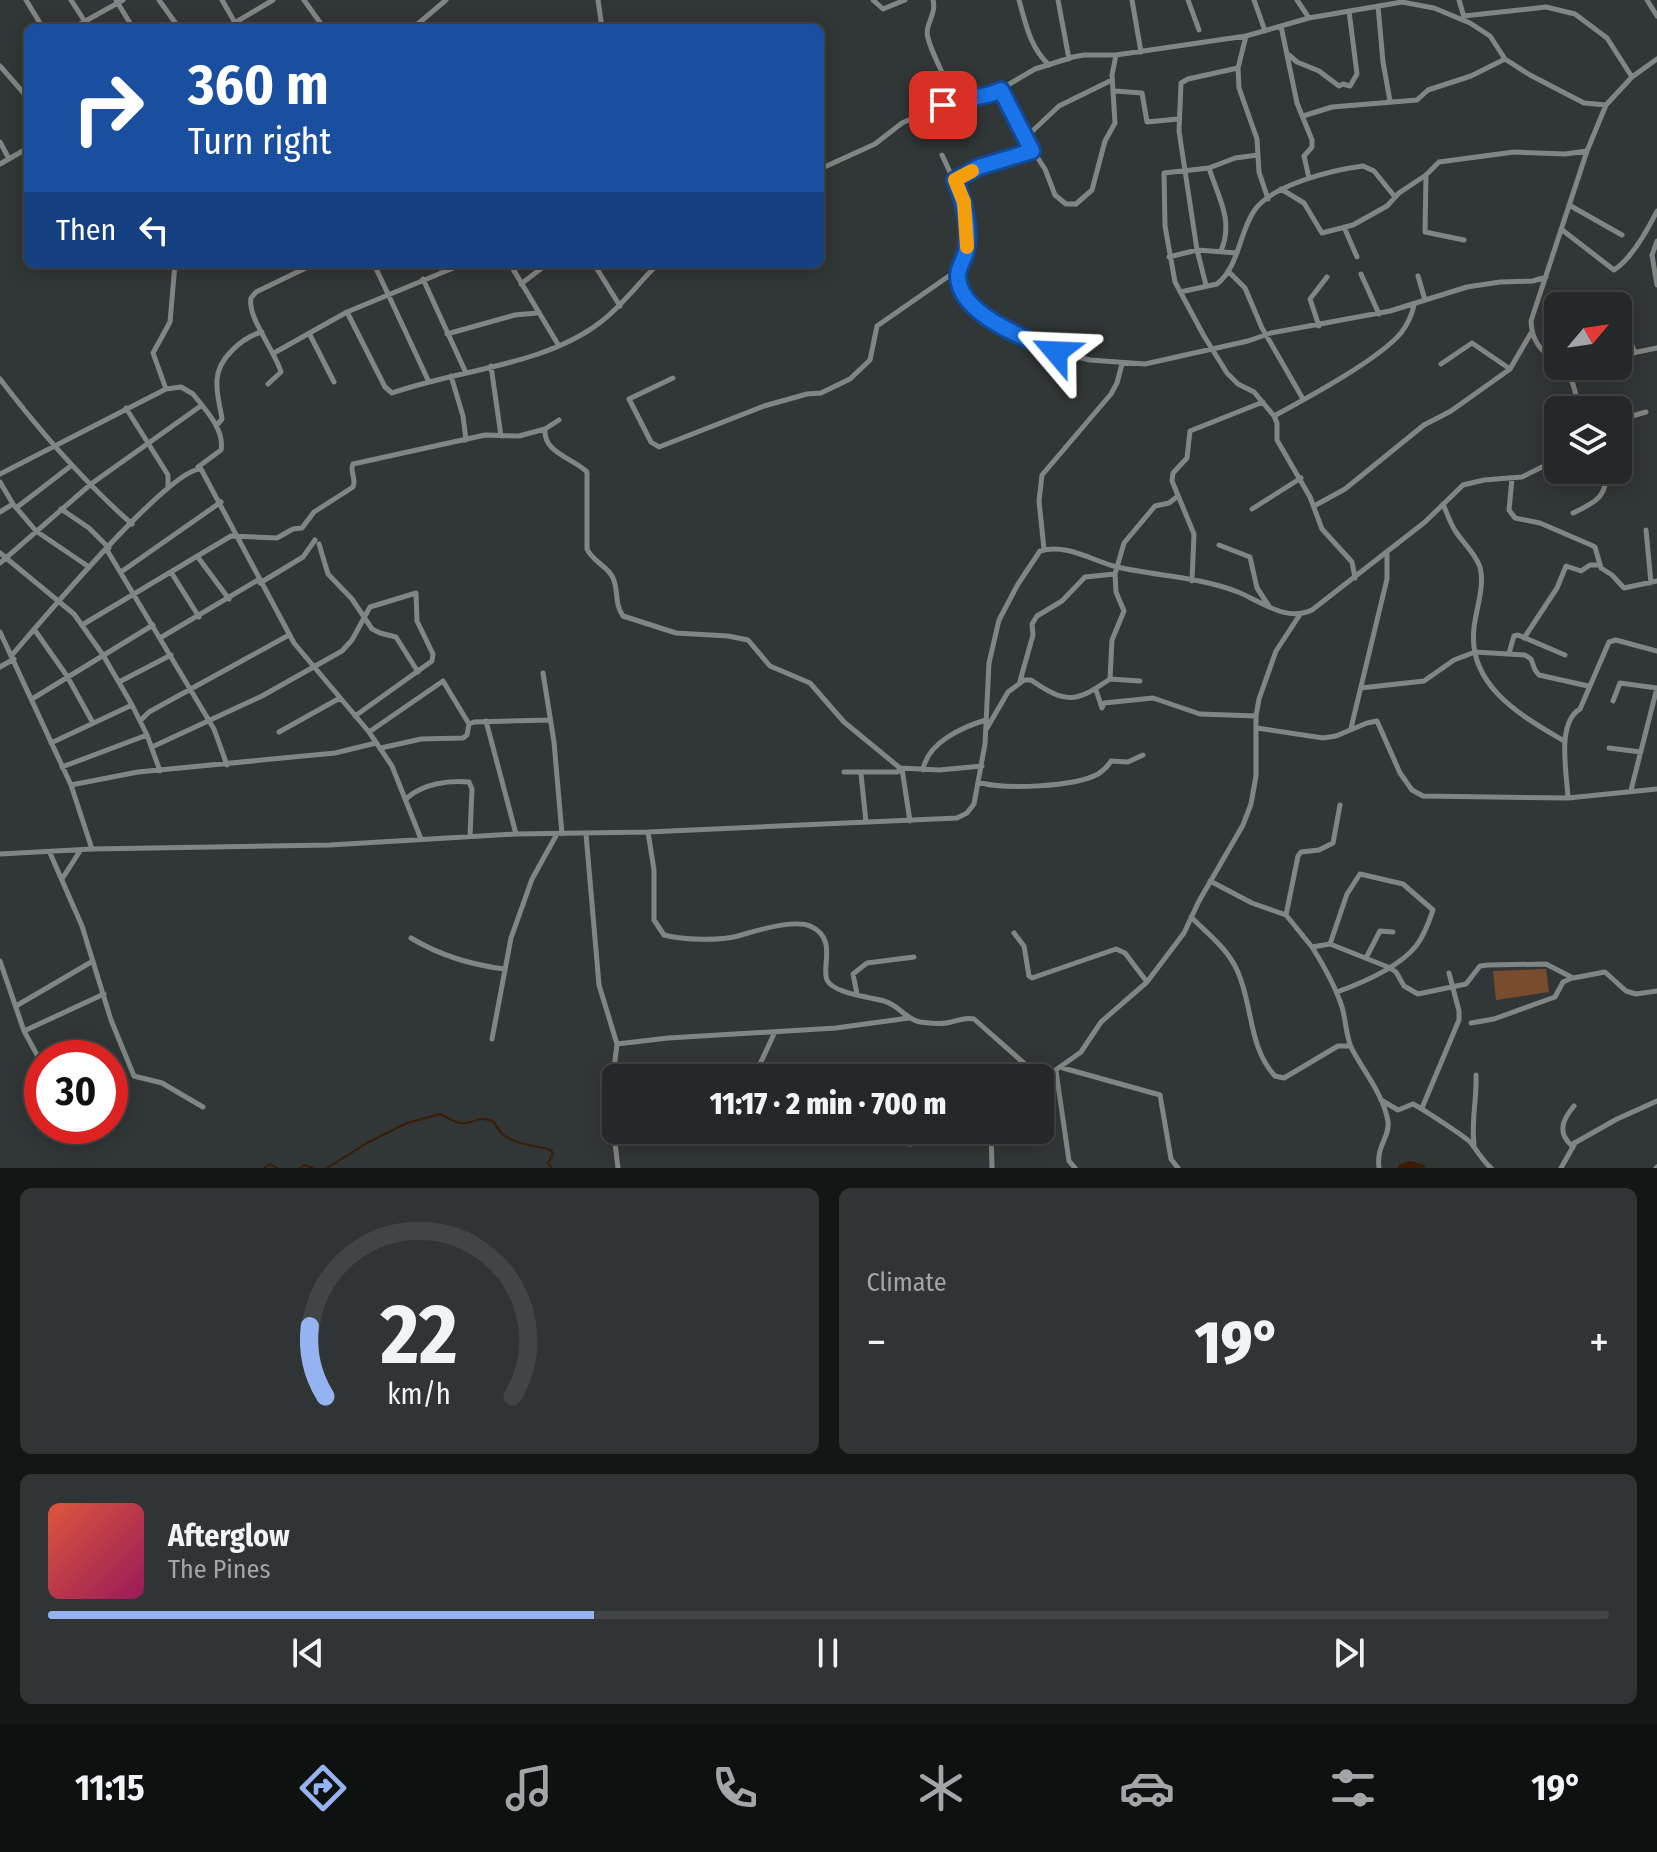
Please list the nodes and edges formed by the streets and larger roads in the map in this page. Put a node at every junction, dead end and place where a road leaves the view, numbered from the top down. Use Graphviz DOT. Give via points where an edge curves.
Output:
graph roads {
  1 [pos="26,0"];
  2 [pos="71,0"];
  3 [pos="222,0"];
  4 [pos="253,0"];
  5 [pos="273,0"];
  6 [pos="304,0"];
  7 [pos="446,0"];
  8 [pos="598,0"];
  9 [pos="873,0"];
  10 [pos="905,0"];
  11 [pos="933,0"];
  12 [pos="1019,0"];
  13 [pos="1058,0"];
  14 [pos="1132,0"];
  15 [pos="1188,0"];
  16 [pos="1254,0"];
  17 [pos="1297,0"];
  18 [pos="1459,0"];
  19 [pos="1647,0"];
  20 [pos="119,1"];
  21 [pos="161,1"];
  22 [pos="1378,6"];
  23 [pos="259,9"];
  24 [pos="1349,11"];
  25 [pos="1657,16"];
  26 [pos="1309,18"];
  27 [pos="1465,19"];
  28 [pos="85,21"];
  29 [pos="41,24"];
  30 [pos="80,24"];
  31 [pos="87,24"];
  32 [pos="131,24"];
  33 [pos="176,24"];
  34 [pos="235,24"];
  35 [pos="239,24"];
  36 [pos="321,24"];
  37 [pos="418,24"];
  38 [pos="601,24"];
  39 [pos="1281,26"];
  40 [pos="1199,30"];
  41 [pos="1265,31"];
  42 [pos="1246,36"];
  43 [pos="1141,52"];
  44 [pos="1287,52"];
  45 [pos="1116,55"];
  46 [pos="1069,59"];
  47 [pos="1505,59"];
  48 [pos="1657,59"];
  49 [pos="1049,65"];
  50 [pos="0,66"];
  51 [pos="1238,68"];
  52 [pos="1632,77"];
  53 [pos="1112,80"];
  54 [pos="1001,90"];
  55 [pos="1115,91"];
  56 [pos="24,93"];
  57 [pos="1390,101"];
  58 [pos="949,102"];
  59 [pos="1606,105"];
  60 [pos="1303,116"];
  61 [pos="1178,119"];
  62 [pos="1025,138"];
  63 [pos="0,142"];
  64 [pos="24,150"];
  65 [pos="1032,151"];
  66 [pos="1587,151"];
  67 [pos="942,155"];
  68 [pos="1258,155"];
  69 [pos="9,159"];
  70 [pos="0,164"];
  71 [pos="824,167"];
  72 [pos="1209,168"];
  73 [pos="1186,171"];
  74 [pos="1426,175"];
  75 [pos="1309,178"];
  76 [pos="955,180"];
  77 [pos="1281,189"];
  78 [pos="1395,197"];
  79 [pos="1268,199"];
  80 [pos="1569,205"];
  81 [pos="1657,211"];
  82 [pos="1344,227"];
  83 [pos="1561,229"];
  84 [pos="1622,235"];
  85 [pos="1464,240"];
  86 [pos="1657,241"];
  87 [pos="1197,250"];
  88 [pos="1221,251"];
  89 [pos="1237,253"];
  90 [pos="1169,257"];
  91 [pos="1357,257"];
  92 [pos="175,268"];
  93 [pos="306,268"];
  94 [pos="376,268"];
  95 [pos="452,268"];
  96 [pos="512,268"];
  97 [pos="542,268"];
  98 [pos="596,268"];
  99 [pos="646,268"];
  100 [pos="654,268"];
  101 [pos="959,269"];
  102 [pos="1228,271"];
  103 [pos="649,273"];
  104 [pos="1361,274"];
  105 [pos="1418,276"];
  106 [pos="1327,277"];
  107 [pos="1546,277"];
  108 [pos="423,279"];
  109 [pos="521,284"];
  110 [pos="1206,285"];
  111 [pos="1657,285"];
  112 [pos="1180,292"];
  113 [pos="389,293"];
  114 [pos="1425,300"];
  115 [pos="1414,304"];
  116 [pos="620,306"];
  117 [pos="347,312"];
  118 [pos="538,313"];
  119 [pos="1379,314"];
  120 [pos="1319,326"];
  121 [pos="262,332"];
  122 [pos="1532,332"];
  123 [pos="309,333"];
  124 [pos="447,334"];
  125 [pos="1266,335"];
  126 [pos="559,346"];
  127 [pos="1632,346"];
  128 [pos="1657,348"];
  129 [pos="1212,350"];
  130 [pos="274,353"];
  131 [pos="1544,353"];
  132 [pos="1635,353"];
  133 [pos="1632,354"];
  134 [pos="1122,364"];
  135 [pos="1441,364"];
  136 [pos="491,366"];
  137 [pos="1510,369"];
  138 [pos="466,373"];
  139 [pos="451,376"];
  140 [pos="673,378"];
  141 [pos="0,379"];
  142 [pos="428,380"];
  143 [pos="334,382"];
  144 [pos="268,384"];
  145 [pos="166,389"];
  146 [pos="1303,399"];
  147 [pos="1263,402"];
  148 [pos="202,405"];
  149 [pos="126,408"];
  150 [pos="1646,412"];
  151 [pos="1274,416"];
  152 [pos="1632,416"];
  153 [pos="559,420"];
  154 [pos="216,426"];
  155 [pos="545,429"];
  156 [pos="501,436"];
  157 [pos="466,440"];
  158 [pos="148,443"];
  159 [pos="55,446"];
  160 [pos="73,464"];
  161 [pos="1544,464"];
  162 [pos="197,468"];
  163 [pos="0,474"];
  164 [pos="1301,478"];
  165 [pos="1512,479"];
  166 [pos="0,482"];
  167 [pos="91,484"];
  168 [pos="1607,484"];
  169 [pos="168,487"];
  170 [pos="1178,496"];
  171 [pos="221,502"];
  172 [pos="1443,504"];
  173 [pos="14,506"];
  174 [pos="1314,506"];
  175 [pos="61,509"];
  176 [pos="1252,509"];
  177 [pos="0,512"];
  178 [pos="1573,513"];
  179 [pos="132,524"];
  180 [pos="1646,530"];
  181 [pos="36,531"];
  182 [pos="237,536"];
  183 [pos="1219,545"];
  184 [pos="108,549"];
  185 [pos="1044,549"];
  186 [pos="1387,552"];
  187 [pos="0,553"];
  188 [pos="197,556"];
  189 [pos="2,561"];
  190 [pos="1599,565"];
  191 [pos="1116,566"];
  192 [pos="89,567"];
  193 [pos="121,572"];
  194 [pos="171,572"];
  195 [pos="1115,574"];
  196 [pos="1355,578"];
  197 [pos="1192,581"];
  198 [pos="259,582"];
  199 [pos="1654,582"];
  200 [pos="134,594"];
  201 [pos="59,599"];
  202 [pos="229,599"];
  203 [pos="1269,607"];
  204 [pos="1300,615"];
  205 [pos="199,617"];
  206 [pos="365,617"];
  207 [pos="82,625"];
  208 [pos="153,625"];
  209 [pos="34,629"];
  210 [pos="0,632"];
  211 [pos="289,635"];
  212 [pos="160,638"];
  213 [pos="1524,638"];
  214 [pos="1657,651"];
  215 [pos="1475,652"];
  216 [pos="1509,653"];
  217 [pos="103,655"];
  218 [pos="171,655"];
  219 [pos="1565,655"];
  220 [pos="13,657"];
  221 [pos="0,667"];
  222 [pos="315,668"];
  223 [pos="418,672"];
  224 [pos="543,673"];
  225 [pos="67,676"];
  226 [pos="1110,679"];
  227 [pos="1140,681"];
  228 [pos="119,682"];
  229 [pos="1020,682"];
  230 [pos="1588,686"];
  231 [pos="1361,688"];
  232 [pos="1657,688"];
  233 [pos="190,690"];
  234 [pos="1096,690"];
  235 [pos="340,698"];
  236 [pos="32,699"];
  237 [pos="1613,701"];
  238 [pos="132,705"];
  239 [pos="355,716"];
  240 [pos="1256,716"];
  241 [pos="549,720"];
  242 [pos="986,720"];
  243 [pos="1649,720"];
  244 [pos="141,721"];
  245 [pos="207,721"];
  246 [pos="486,721"];
  247 [pos="1657,721"];
  248 [pos="93,723"];
  249 [pos="469,724"];
  250 [pos="1257,728"];
  251 [pos="986,729"];
  252 [pos="1351,729"];
  253 [pos="279,732"];
  254 [pos="369,732"];
  255 [pos="147,735"];
  256 [pos="1564,741"];
  257 [pos="51,743"];
  258 [pos="378,746"];
  259 [pos="152,747"];
  260 [pos="1609,748"];
  261 [pos="1641,752"];
  262 [pos="1143,755"];
  263 [pos="227,765"];
  264 [pos="982,766"];
  265 [pos="62,767"];
  266 [pos="902,769"];
  267 [pos="923,770"];
  268 [pos="160,771"];
  269 [pos="844,772"];
  270 [pos="861,774"];
  271 [pos="978,782"];
  272 [pos="71,785"];
  273 [pos="1657,789"];
  274 [pos="1631,790"];
  275 [pos="407,798"];
  276 [pos="1568,798"];
  277 [pos="1340,805"];
  278 [pos="910,821"];
  279 [pos="866,822"];
  280 [pos="648,832"];
  281 [pos="516,834"];
  282 [pos="560,834"];
  283 [pos="586,834"];
  284 [pos="470,836"];
  285 [pos="421,839"];
  286 [pos="92,849"];
  287 [pos="81,850"];
  288 [pos="50,853"];
  289 [pos="0,854"];
  290 [pos="62,880"];
  291 [pos="1210,881"];
  292 [pos="1286,915"];
  293 [pos="1191,917"];
  294 [pos="1393,932"];
  295 [pos="1014,933"];
  296 [pos="411,938"];
  297 [pos="1330,944"];
  298 [pos="1312,947"];
  299 [pos="914,957"];
  300 [pos="1366,958"];
  301 [pos="0,961"];
  302 [pos="93,961"];
  303 [pos="1388,967"];
  304 [pos="505,969"];
  305 [pos="1449,973"];
  306 [pos="1573,978"];
  307 [pos="1147,982"];
  308 [pos="1451,987"];
  309 [pos="1657,991"];
  310 [pos="1337,992"];
  311 [pos="104,994"];
  312 [pos="857,995"];
  313 [pos="16,1006"];
  314 [pos="909,1018"];
  315 [pos="1471,1023"];
  316 [pos="24,1031"];
  317 [pos="775,1033"];
  318 [pos="492,1039"];
  319 [pos="29,1040"];
  320 [pos="617,1044"];
  321 [pos="1350,1046"];
  322 [pos="615,1064"];
  323 [pos="760,1064"];
  324 [pos="1023,1064"];
  325 [pos="1059,1069"];
  326 [pos="1054,1072"];
  327 [pos="1476,1075"];
  328 [pos="1380,1099"];
  329 [pos="1657,1101"];
  330 [pos="1574,1106"];
  331 [pos="203,1107"];
  332 [pos="1422,1108"];
  333 [pos="614,1144"];
  334 [pos="991,1144"];
  335 [pos="1574,1145"];
  336 [pos="1475,1149"];
  337 [pos="618,1168"];
  338 [pos="992,1168"];
  339 [pos="1075,1168"];
  340 [pos="1178,1168"];
  341 [pos="1379,1168"];
  342 [pos="1491,1168"];
  343 [pos="1561,1168"];
  1 -- 29 [label="street"];
  2 -- 28 [label="street"];
  3 -- 34 [label="street"];
  4 -- 23 [label="street"];
  5 -- 23 [label="street"];
  6 -- 36 [label="street"];
  7 -- 37 [label="street"];
  8 -- 38 [label="street"];
  9 -- 10 [label="street" via="883,9"];
  11 -- 58 [label="street" via="927,35 947,82"];
  12 -- 49 [label="street" via="1032,43"];
  13 -- 46 [label="street"];
  14 -- 43 [label="street"];
  15 -- 40 [label="street"];
  16 -- 41 [label="street"];
  17 -- 26 [label="street"];
  18 -- 27 [label="street"];
  19 -- 25 [label="street"];
  20 -- 28 [label="street"];
  20 -- 32 [label="street"];
  21 -- 33 [label="street"];
  22 -- 24 [label="street"];
  22 -- 27 [label="street" via="1414,3"];
  22 -- 57 [label="street"];
  23 -- 35 [label="street"];
  24 -- 26 [label="street"];
  24 -- 44 [label="street" via="1357,74 1350,86 1339,86"];
  26 -- 39 [label="street"];
  27 -- 47 [label="street" via="1490,36"];
  27 -- 52 [label="street" via="1546,7 1575,14 1607,38"];
  28 -- 30 [label="street"];
  28 -- 31 [label="street"];
  39 -- 41 [label="street"];
  39 -- 44 [label="street"];
  41 -- 42 [label="street"];
  42 -- 43 [label="street"];
  42 -- 51 [label="street"];
  43 -- 45 [label="street"];
  44 -- 60 [label="street"];
  45 -- 46 [label="street"];
  45 -- 53 [label="street"];
  46 -- 49 [label="street"];
  47 -- 57 [label="street" via="1428,90 1417,100"];
  47 -- 59 [label="street" via="1584,103"];
  48 -- 52 [label="street"];
  49 -- 54 [label="street"];
  50 -- 56 [label="street"];
  51 -- 61 [label="street" via="1182,82"];
  51 -- 68 [label="street"];
  52 -- 59 [label="street"];
  53 -- 55 [label="street"];
  53 -- 62 [label="street" via="1059,106"];
  54 -- 58 [label="street"];
  54 -- 62 [label="street"];
  55 -- 61 [label="street" via="1142,93 1147,122"];
  55 -- 65 [label="street" via="1115,123 1084,200 1071,205 1058,198"];
  57 -- 60 [label="street" via="1320,109"];
  58 -- 71 [label="street"];
  59 -- 66 [label="street"];
  60 -- 75 [label="street" via="1312,140 1304,156"];
  61 -- 73 [label="street"];
  62 -- 65 [label="street"];
  63 -- 69 [label="street"];
  64 -- 69 [label="street"];
  65 -- 76 [label="street"];
  66 -- 74 [label="street" via="1478,156 1439,162"];
  66 -- 80 [label="street"];
  67 -- 76 [label="street"];
  68 -- 72 [label="street"];
  68 -- 79 [label="street"];
  69 -- 70 [label="street"];
  72 -- 73 [label="street"];
  72 -- 88 [label="street" via="1226,218"];
  73 -- 87 [label="street"];
  73 -- 90 [label="street" via="1163,174"];
  74 -- 78 [label="street"];
  74 -- 85 [label="street" via="1425,232"];
  75 -- 77 [label="street"];
  75 -- 78 [label="street" via="1366,166"];
  76 -- 101 [label="street" via="964,202 968,240"];
  77 -- 79 [label="street"];
  77 -- 82 [label="street" via="1304,203 1320,232"];
  78 -- 82 [label="street"];
  79 -- 89 [label="street" via="1253,212"];
  80 -- 83 [label="street"];
  80 -- 84 [label="street"];
  81 -- 83 [label="street" via="1648,231 1614,270"];
  82 -- 91 [label="street"];
  83 -- 107 [label="street"];
  86 -- 111 [label="street" via="1652,255"];
  87 -- 88 [label="street"];
  87 -- 90 [label="street"];
  87 -- 110 [label="street"];
  88 -- 89 [label="street"];
  89 -- 102 [label="street"];
  90 -- 112 [label="street"];
  92 -- 145 [label="street" via="170,322 153,353"];
  93 -- 121 [label="street" via="253,295 250,305"];
  94 -- 113 [label="street"];
  95 -- 108 [label="street"];
  96 -- 109 [label="street"];
  97 -- 109 [label="street"];
  98 -- 116 [label="street"];
  99 -- 103 [label="street"];
  100 -- 103 [label="street"];
  101 -- 134 [label="street" via="959,283 981,314 1056,352"];
  101 -- 140 [label="street" via="877,326 870,360 850,379 659,447 651,442 629,399"];
  102 -- 110 [label="street" via="1219,283"];
  102 -- 125 [label="street" via="1245,288"];
  103 -- 116 [label="street"];
  104 -- 119 [label="street"];
  105 -- 114 [label="street"];
  106 -- 120 [label="street" via="1310,299"];
  107 -- 114 [label="street" via="1476,285"];
  107 -- 122 [label="street"];
  108 -- 113 [label="street"];
  108 -- 124 [label="street"];
  109 -- 118 [label="street"];
  110 -- 112 [label="street"];
  112 -- 129 [label="street"];
  113 -- 117 [label="street"];
  113 -- 142 [label="street"];
  114 -- 115 [label="street"];
  115 -- 119 [label="street"];
  115 -- 146 [label="street" via="1394,340"];
  116 -- 126 [label="street"];
  117 -- 123 [label="street"];
  117 -- 142 [label="street" via="387,391"];
  118 -- 124 [label="street"];
  118 -- 126 [label="street"];
  119 -- 120 [label="street"];
  120 -- 125 [label="street"];
  121 -- 130 [label="street"];
  121 -- 154 [label="street" via="245,338 219,371 222,419"];
  122 -- 131 [label="street"];
  122 -- 137 [label="street"];
  123 -- 130 [label="street"];
  123 -- 143 [label="street"];
  124 -- 138 [label="street"];
  125 -- 129 [label="street"];
  125 -- 146 [label="street"];
  126 -- 136 [label="street"];
  127 -- 132 [label="street"];
  128 -- 132 [label="street"];
  129 -- 134 [label="street"];
  129 -- 147 [label="street" via="1233,380"];
  130 -- 144 [label="street" via="281,372"];
  132 -- 133 [label="street"];
  134 -- 185 [label="street" via="1111,394 1042,475"];
  135 -- 137 [label="street" via="1472,343"];
  136 -- 138 [label="street"];
  136 -- 156 [label="street"];
  137 -- 174 [label="street"];
  138 -- 139 [label="street"];
  139 -- 142 [label="street"];
  139 -- 157 [label="street"];
  141 -- 159 [label="street"];
  145 -- 148 [label="street" via="187,389"];
  145 -- 149 [label="street"];
  146 -- 151 [label="street"];
  147 -- 151 [label="street"];
  147 -- 170 [label="street" via="1190,431 1187,458 1172,477"];
  148 -- 154 [label="street"];
  148 -- 158 [label="street"];
  149 -- 158 [label="street"];
  149 -- 159 [label="street"];
  150 -- 152 [label="street"];
  151 -- 164 [label="street" via="1277,440"];
  153 -- 155 [label="street"];
  154 -- 162 [label="street" via="223,446"];
  155 -- 156 [label="street"];
  155 -- 266 [label="street" via="551,448 587,472 587,549 613,577 616,605 623,616 676,633 748,640 770,666 810,683 844,722"];
  156 -- 157 [label="street"];
  157 -- 182 [label="street" via="353,464 353,487 314,512 302,528 277,538"];
  158 -- 167 [label="street"];
  158 -- 169 [label="street" via="168,475"];
  159 -- 160 [label="street"];
  159 -- 163 [label="street"];
  160 -- 167 [label="street"];
  160 -- 173 [label="street"];
  161 -- 165 [label="street"];
  162 -- 169 [label="street"];
  162 -- 171 [label="street" via="205,472"];
  164 -- 174 [label="street"];
  164 -- 176 [label="street"];
  165 -- 172 [label="street" via="1463,485"];
  165 -- 190 [label="street" via="1512,516 1595,547"];
  166 -- 173 [label="street"];
  167 -- 175 [label="street"];
  167 -- 179 [label="street"];
  168 -- 178 [label="street" via="1592,505"];
  169 -- 179 [label="street"];
  170 -- 191 [label="street" via="1147,515 1126,539"];
  170 -- 197 [label="street" via="1195,541"];
  171 -- 182 [label="street"];
  171 -- 193 [label="street"];
  172 -- 186 [label="street"];
  172 -- 215 [label="street" via="1481,571"];
  173 -- 177 [label="street"];
  173 -- 181 [label="street"];
  174 -- 196 [label="street" via="1322,529 1352,562"];
  175 -- 181 [label="street"];
  175 -- 184 [label="street"];
  179 -- 184 [label="street"];
  180 -- 199 [label="street"];
  181 -- 189 [label="street"];
  181 -- 192 [label="street"];
  182 -- 188 [label="street"];
  182 -- 198 [label="street"];
  183 -- 203 [label="street" via="1250,557 1257,588"];
  184 -- 192 [label="street"];
  184 -- 193 [label="street"];
  185 -- 191 [label="street" via="1075,552"];
  185 -- 242 [label="street" via="1034,557 999,620 989,663"];
  186 -- 196 [label="street"];
  186 -- 231 [label="street" via="1387,579"];
  187 -- 189 [label="street"];
  188 -- 194 [label="street"];
  188 -- 202 [label="street"];
  189 -- 201 [label="street"];
  190 -- 199 [label="street" via="1626,588"];
  190 -- 213 [label="street" via="1581,571 1566,566"];
  191 -- 195 [label="street"];
  191 -- 197 [label="street"];
  192 -- 201 [label="street"];
  193 -- 200 [label="street"];
  194 -- 200 [label="street"];
  194 -- 205 [label="street"];
  195 -- 226 [label="street" via="1124,611 1112,640"];
  195 -- 229 [label="street" via="1085,577 1037,616"];
  196 -- 204 [label="street"];
  197 -- 203 [label="street"];
  198 -- 202 [label="street"];
  198 -- 206 [label="street" via="303,557 317,542 328,574"];
  198 -- 211 [label="street"];
  200 -- 207 [label="street"];
  200 -- 208 [label="street"];
  201 -- 207 [label="street"];
  201 -- 209 [label="street"];
  202 -- 205 [label="street"];
  203 -- 204 [label="street"];
  204 -- 240 [label="street" via="1276,651"];
  205 -- 212 [label="street"];
  206 -- 222 [label="street" via="346,647"];
  206 -- 223 [label="street" via="376,632 396,637"];
  206 -- 223 [label="street" via="370,607 416,593 417,621 434,659"];
  207 -- 217 [label="street"];
  208 -- 212 [label="street"];
  208 -- 217 [label="street"];
  209 -- 220 [label="street"];
  209 -- 225 [label="street"];
  210 -- 220 [label="street"];
  211 -- 222 [label="street"];
  211 -- 233 [label="street"];
  212 -- 218 [label="street"];
  213 -- 216 [label="street" via="1514,636"];
  213 -- 219 [label="street"];
  214 -- 230 [label="street" via="1611,640"];
  215 -- 216 [label="street"];
  215 -- 231 [label="street" via="1424,681"];
  215 -- 256 [label="street" via="1491,689"];
  216 -- 230 [label="street" via="1529,657 1539,675"];
  217 -- 225 [label="street"];
  217 -- 228 [label="street"];
  218 -- 228 [label="street"];
  218 -- 233 [label="street"];
  220 -- 221 [label="street"];
  220 -- 236 [label="street"];
  222 -- 235 [label="street"];
  222 -- 245 [label="street"];
  223 -- 239 [label="street"];
  224 -- 241 [label="street"];
  225 -- 236 [label="street"];
  225 -- 248 [label="street"];
  226 -- 227 [label="street"];
  226 -- 234 [label="street"];
  228 -- 238 [label="street"];
  229 -- 234 [label="street" via="1031,680 1065,698"];
  229 -- 251 [label="street"];
  230 -- 256 [label="street"];
  231 -- 252 [label="street"];
  232 -- 237 [label="street" via="1620,683"];
  232 -- 243 [label="street"];
  233 -- 244 [label="street"];
  233 -- 245 [label="street"];
  234 -- 240 [label="street" via="1102,708 1104,703 1153,698 1200,714"];
  235 -- 239 [label="street"];
  235 -- 253 [label="street"];
  236 -- 257 [label="street"];
  238 -- 244 [label="street"];
  238 -- 248 [label="street"];
  239 -- 254 [label="street"];
  240 -- 250 [label="street"];
  241 -- 246 [label="street"];
  241 -- 282 [label="street"];
  242 -- 251 [label="street"];
  242 -- 267 [label="street" via="934,747"];
  243 -- 247 [label="street"];
  243 -- 261 [label="street"];
  244 -- 255 [label="street"];
  245 -- 259 [label="street"];
  245 -- 263 [label="street"];
  246 -- 249 [label="street"];
  246 -- 281 [label="street"];
  248 -- 257 [label="street"];
  249 -- 254 [label="street" via="443,681"];
  249 -- 258 [label="street" via="463,738"];
  250 -- 252 [label="street" via="1323,738"];
  250 -- 291 [label="street" via="1251,804"];
  251 -- 264 [label="street"];
  252 -- 276 [label="street" via="1377,721 1400,773 1423,796"];
  254 -- 258 [label="street"];
  255 -- 259 [label="street"];
  255 -- 265 [label="street"];
  256 -- 276 [label="street"];
  257 -- 265 [label="street"];
  258 -- 263 [label="street"];
  258 -- 275 [label="street"];
  259 -- 268 [label="street"];
  260 -- 261 [label="street"];
  261 -- 274 [label="street"];
  262 -- 271 [label="street" via="1128,762 1111,761 1097,774 1062,782 1008,788"];
  263 -- 268 [label="street"];
  264 -- 267 [label="street"];
  264 -- 271 [label="street"];
  265 -- 272 [label="street"];
  266 -- 267 [label="street"];
  266 -- 270 [label="street"];
  266 -- 278 [label="street"];
  268 -- 272 [label="street"];
  269 -- 270 [label="street"];
  270 -- 279 [label="street"];
  271 -- 278 [label="street" via="967,813"];
  272 -- 286 [label="street"];
  273 -- 274 [label="street"];
  274 -- 276 [label="street"];
  275 -- 284 [label="street" via="441,783 469,782"];
  275 -- 285 [label="street"];
  277 -- 292 [label="street" via="1333,843 1298,856"];
  278 -- 279 [label="street"];
  279 -- 280 [label="street"];
  280 -- 283 [label="street"];
  280 -- 312 [label="street" via="654,920 660,932 700,939 809,925 826,945 828,982"];
  281 -- 282 [label="street"];
  281 -- 284 [label="street"];
  282 -- 283 [label="street"];
  282 -- 304 [label="street" via="526,893"];
  283 -- 320 [label="street" via="599,985"];
  284 -- 285 [label="street"];
  285 -- 286 [label="street"];
  286 -- 287 [label="street"];
  287 -- 288 [label="street"];
  287 -- 290 [label="street"];
  288 -- 289 [label="street"];
  288 -- 290 [label="street"];
  290 -- 302 [label="street"];
  291 -- 292 [label="street"];
  291 -- 293 [label="street"];
  292 -- 298 [label="street"];
  293 -- 307 [label="street"];
  293 -- 321 [label="street" via="1233,962 1257,1047 1275,1076 1284,1078 1338,1046"];
  294 -- 300 [label="street" via="1380,931"];
  295 -- 307 [label="street" via="1024,946 1032,978 1116,949"];
  296 -- 304 [label="street" via="453,959"];
  297 -- 298 [label="street"];
  297 -- 300 [label="street"];
  297 -- 303 [label="street" via="1357,875 1403,884 1433,910 1416,946"];
  298 -- 310 [label="street"];
  299 -- 312 [label="street" via="861,966 853,974"];
  300 -- 303 [label="street"];
  301 -- 313 [label="street"];
  302 -- 311 [label="street"];
  302 -- 313 [label="street"];
  303 -- 308 [label="street" via="1418,994"];
  303 -- 310 [label="street"];
  304 -- 318 [label="street"];
  305 -- 308 [label="street"];
  306 -- 308 [label="street" via="1546,964 1484,965 1470,981"];
  306 -- 309 [label="street" via="1605,972 1626,991"];
  306 -- 315 [label="street" via="1563,982 1555,997"];
  307 -- 325 [label="street" via="1103,1019 1081,1052"];
  308 -- 332 [label="street" via="1458,1026"];
  310 -- 321 [label="street"];
  311 -- 316 [label="street"];
  311 -- 331 [label="street" via="134,1076 162,1083"];
  312 -- 314 [label="street" via="890,1002"];
  313 -- 316 [label="street"];
  314 -- 317 [label="street"];
  314 -- 324 [label="street" via="941,1024 974,1019"];
  316 -- 319 [label="street"];
  317 -- 320 [label="street"];
  317 -- 323 [label="street"];
  320 -- 322 [label="street"];
  321 -- 328 [label="street"];
  325 -- 326 [label="street"];
  325 -- 339 [label="street" via="1069,1161"];
  325 -- 340 [label="street" via="1160,1095 1171,1159"];
  327 -- 336 [label="street"];
  328 -- 332 [label="street" via="1398,1110 1413,1104"];
  328 -- 341 [label="street" via="1388,1127 1378,1152"];
  329 -- 335 [label="street"];
  330 -- 335 [label="street" via="1562,1126 1566,1141"];
  332 -- 336 [label="street"];
  333 -- 337 [label="street"];
  334 -- 338 [label="street"];
  335 -- 343 [label="street"];
  336 -- 342 [label="street"];
}
